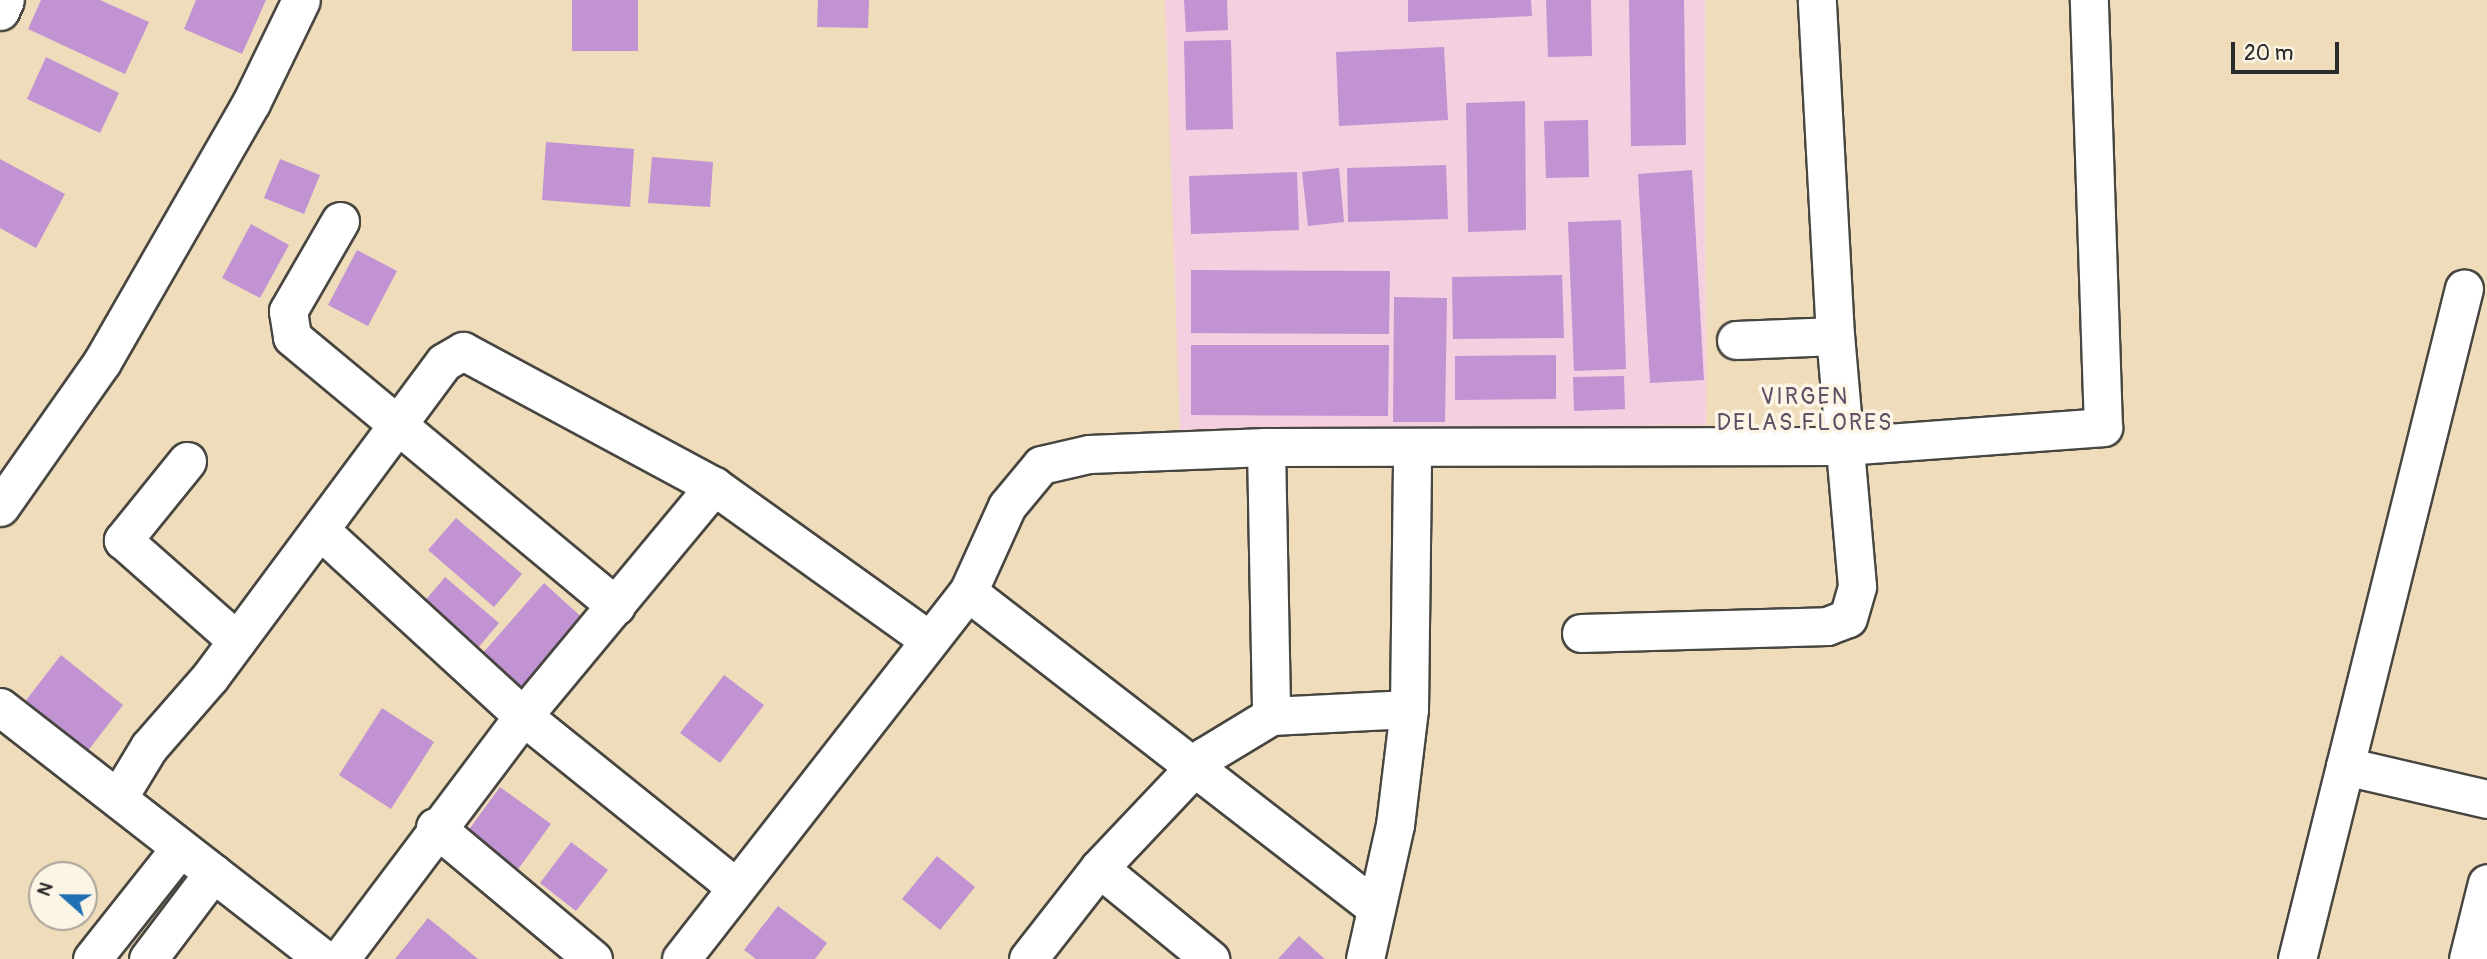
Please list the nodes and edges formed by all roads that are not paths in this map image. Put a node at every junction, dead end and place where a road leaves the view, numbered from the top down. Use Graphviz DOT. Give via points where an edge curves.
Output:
graph roads {
  1 [pos="5,0"];
  2 [pos="301,0"];
  3 [pos="1818,0"];
  4 [pos="2089,0"];
  5 [pos="0,10"];
  6 [pos="340,221"];
  7 [pos="2464,288"];
  8 [pos="1835,336"];
  9 [pos="1736,340"];
  10 [pos="396,429"];
  11 [pos="1845,446"];
  12 [pos="1266,447"];
  13 [pos="1412,450"];
  14 [pos="187,461"];
  15 [pos="714,486"];
  16 [pos="0,507"];
  17 [pos="320,530"];
  18 [pos="968,592"];
  19 [pos="616,606"];
  20 [pos="1581,633"];
  21 [pos="929,640"];
  22 [pos="236,641"];
  23 [pos="0,707"];
  24 [pos="1409,709"];
  25 [pos="523,716"];
  26 [pos="1271,716"];
  27 [pos="1195,764"];
  28 [pos="2345,766"];
  29 [pos="118,799"];
  30 [pos="2487,799"];
  31 [pos="435,827"];
  32 [pos="180,848"];
  33 [pos="1099,868"];
  34 [pos="212,873"];
  35 [pos="2487,883"];
  36 [pos="736,887"];
  37 [pos="1376,908"];
  38 [pos="92,959"];
  39 [pos="148,959"];
  40 [pos="324,959"];
  41 [pos="340,959"];
  42 [pos="593,959"];
  43 [pos="681,959"];
  44 [pos="1028,959"];
  45 [pos="1210,959"];
  46 [pos="1365,959"];
  47 [pos="2297,959"];
  48 [pos="2468,959"];
  1 -- 5 [label="street"];
  2 -- 16 [label="street" via="251,103 102,362"];
  3 -- 8 [label="street"];
  4 -- 11 [label="street" via="2103,427"];
  6 -- 10 [label="street" via="288,311 292,337"];
  7 -- 28 [label="street"];
  8 -- 9 [label="street"];
  8 -- 11 [label="street"];
  10 -- 15 [label="street" via="444,362 463,351"];
  10 -- 17 [label="street"];
  10 -- 19 [label="street"];
  11 -- 13 [label="street"];
  11 -- 20 [label="street" via="1857,586 1848,618 1827,626"];
  12 -- 13 [label="street"];
  12 -- 18 [label="street" via="1089,454 1041,465 1007,506"];
  12 -- 26 [label="street"];
  13 -- 24 [label="street"];
  14 -- 22 [label="street" via="123,540"];
  15 -- 19 [label="street"];
  15 -- 21 [label="street"];
  17 -- 22 [label="street"];
  17 -- 25 [label="street"];
  18 -- 21 [label="street"];
  18 -- 27 [label="street"];
  19 -- 25 [label="street"];
  21 -- 36 [label="street"];
  22 -- 29 [label="street" via="149,747"];
  23 -- 29 [label="street"];
  24 -- 26 [label="street"];
  24 -- 37 [label="street" via="1395,825"];
  25 -- 31 [label="street"];
  25 -- 36 [label="street"];
  26 -- 27 [label="street"];
  27 -- 33 [label="street"];
  27 -- 37 [label="street"];
  28 -- 30 [label="street"];
  28 -- 47 [label="street"];
  29 -- 32 [label="street"];
  31 -- 41 [label="street"];
  31 -- 42 [label="street"];
  32 -- 34 [label="street"];
  32 -- 38 [label="street"];
  33 -- 44 [label="street"];
  33 -- 45 [label="street"];
  34 -- 39 [label="street"];
  34 -- 40 [label="street"];
  35 -- 48 [label="street"];
  36 -- 43 [label="street"];
  37 -- 46 [label="street"];
}
